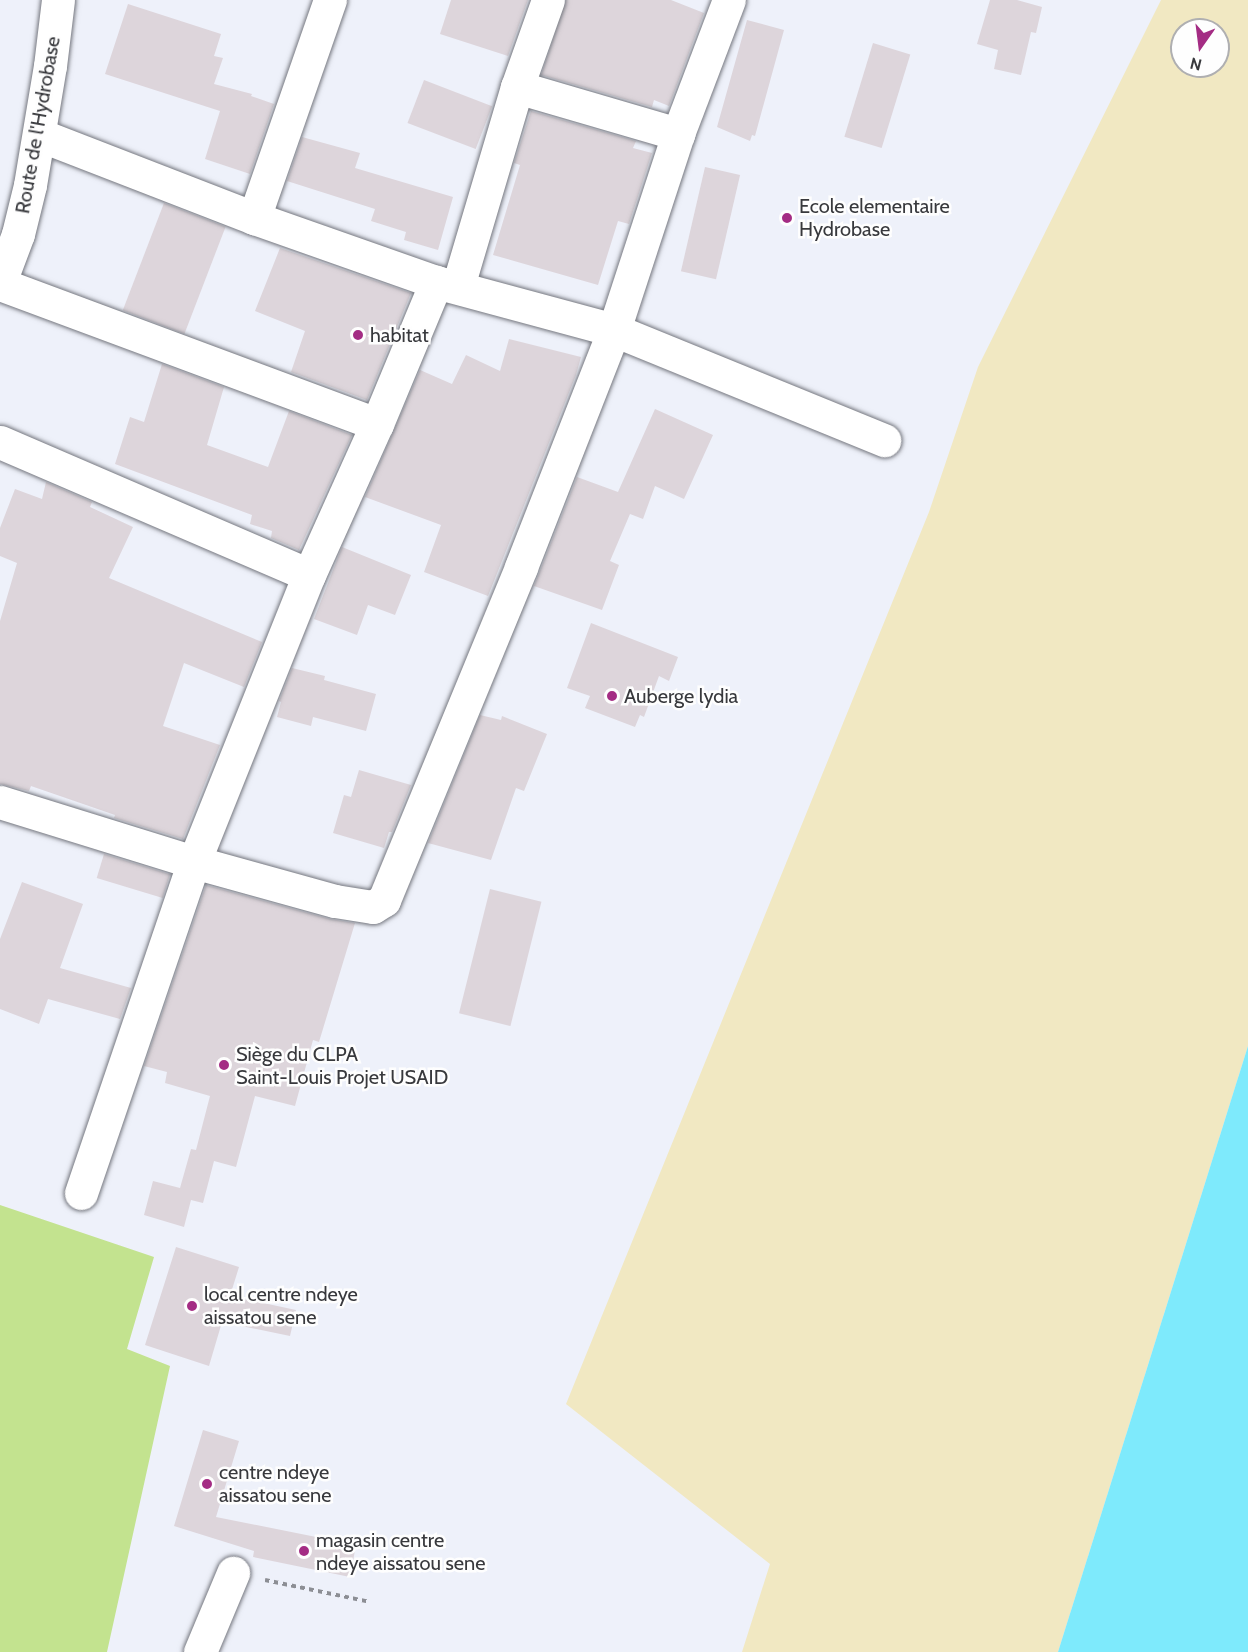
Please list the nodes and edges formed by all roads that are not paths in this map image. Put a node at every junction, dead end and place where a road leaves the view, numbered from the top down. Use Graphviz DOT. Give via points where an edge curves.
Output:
graph roads {
  1 [pos="58,0"];
  2 [pos="330,0"];
  3 [pos="548,0"];
  4 [pos="729,0"];
  5 [pos="517,87"];
  6 [pos="678,134"];
  7 [pos="40,135"];
  8 [pos="254,218"];
  9 [pos="0,283"];
  10 [pos="447,284"];
  11 [pos="614,330"];
  12 [pos="377,424"];
  13 [pos="885,440"];
  14 [pos="0,442"];
  15 [pos="309,575"];
  16 [pos="0,802"];
  17 [pos="194,862"];
  18 [pos="81,1193"];
  19 [pos="233,1573"];
  20 [pos="200,1652"];
  1 -- 7 [label="street, Route de l'Hydrobase"];
  2 -- 8 [label="street"];
  3 -- 5 [label="street"];
  4 -- 6 [label="street"];
  5 -- 6 [label="street"];
  5 -- 10 [label="street"];
  6 -- 11 [label="street"];
  7 -- 8 [label="street"];
  7 -- 9 [label="street, Route de l'Hydrobase" via="18,234"];
  8 -- 10 [label="street"];
  9 -- 12 [label="street"];
  10 -- 11 [label="street"];
  10 -- 12 [label="street"];
  11 -- 13 [label="street"];
  11 -- 17 [label="street" via="384,900 374,907 359,906"];
  12 -- 15 [label="street"];
  14 -- 15 [label="street"];
  15 -- 17 [label="street"];
  16 -- 17 [label="street"];
  17 -- 18 [label="street"];
  19 -- 20 [label="street"];
}
